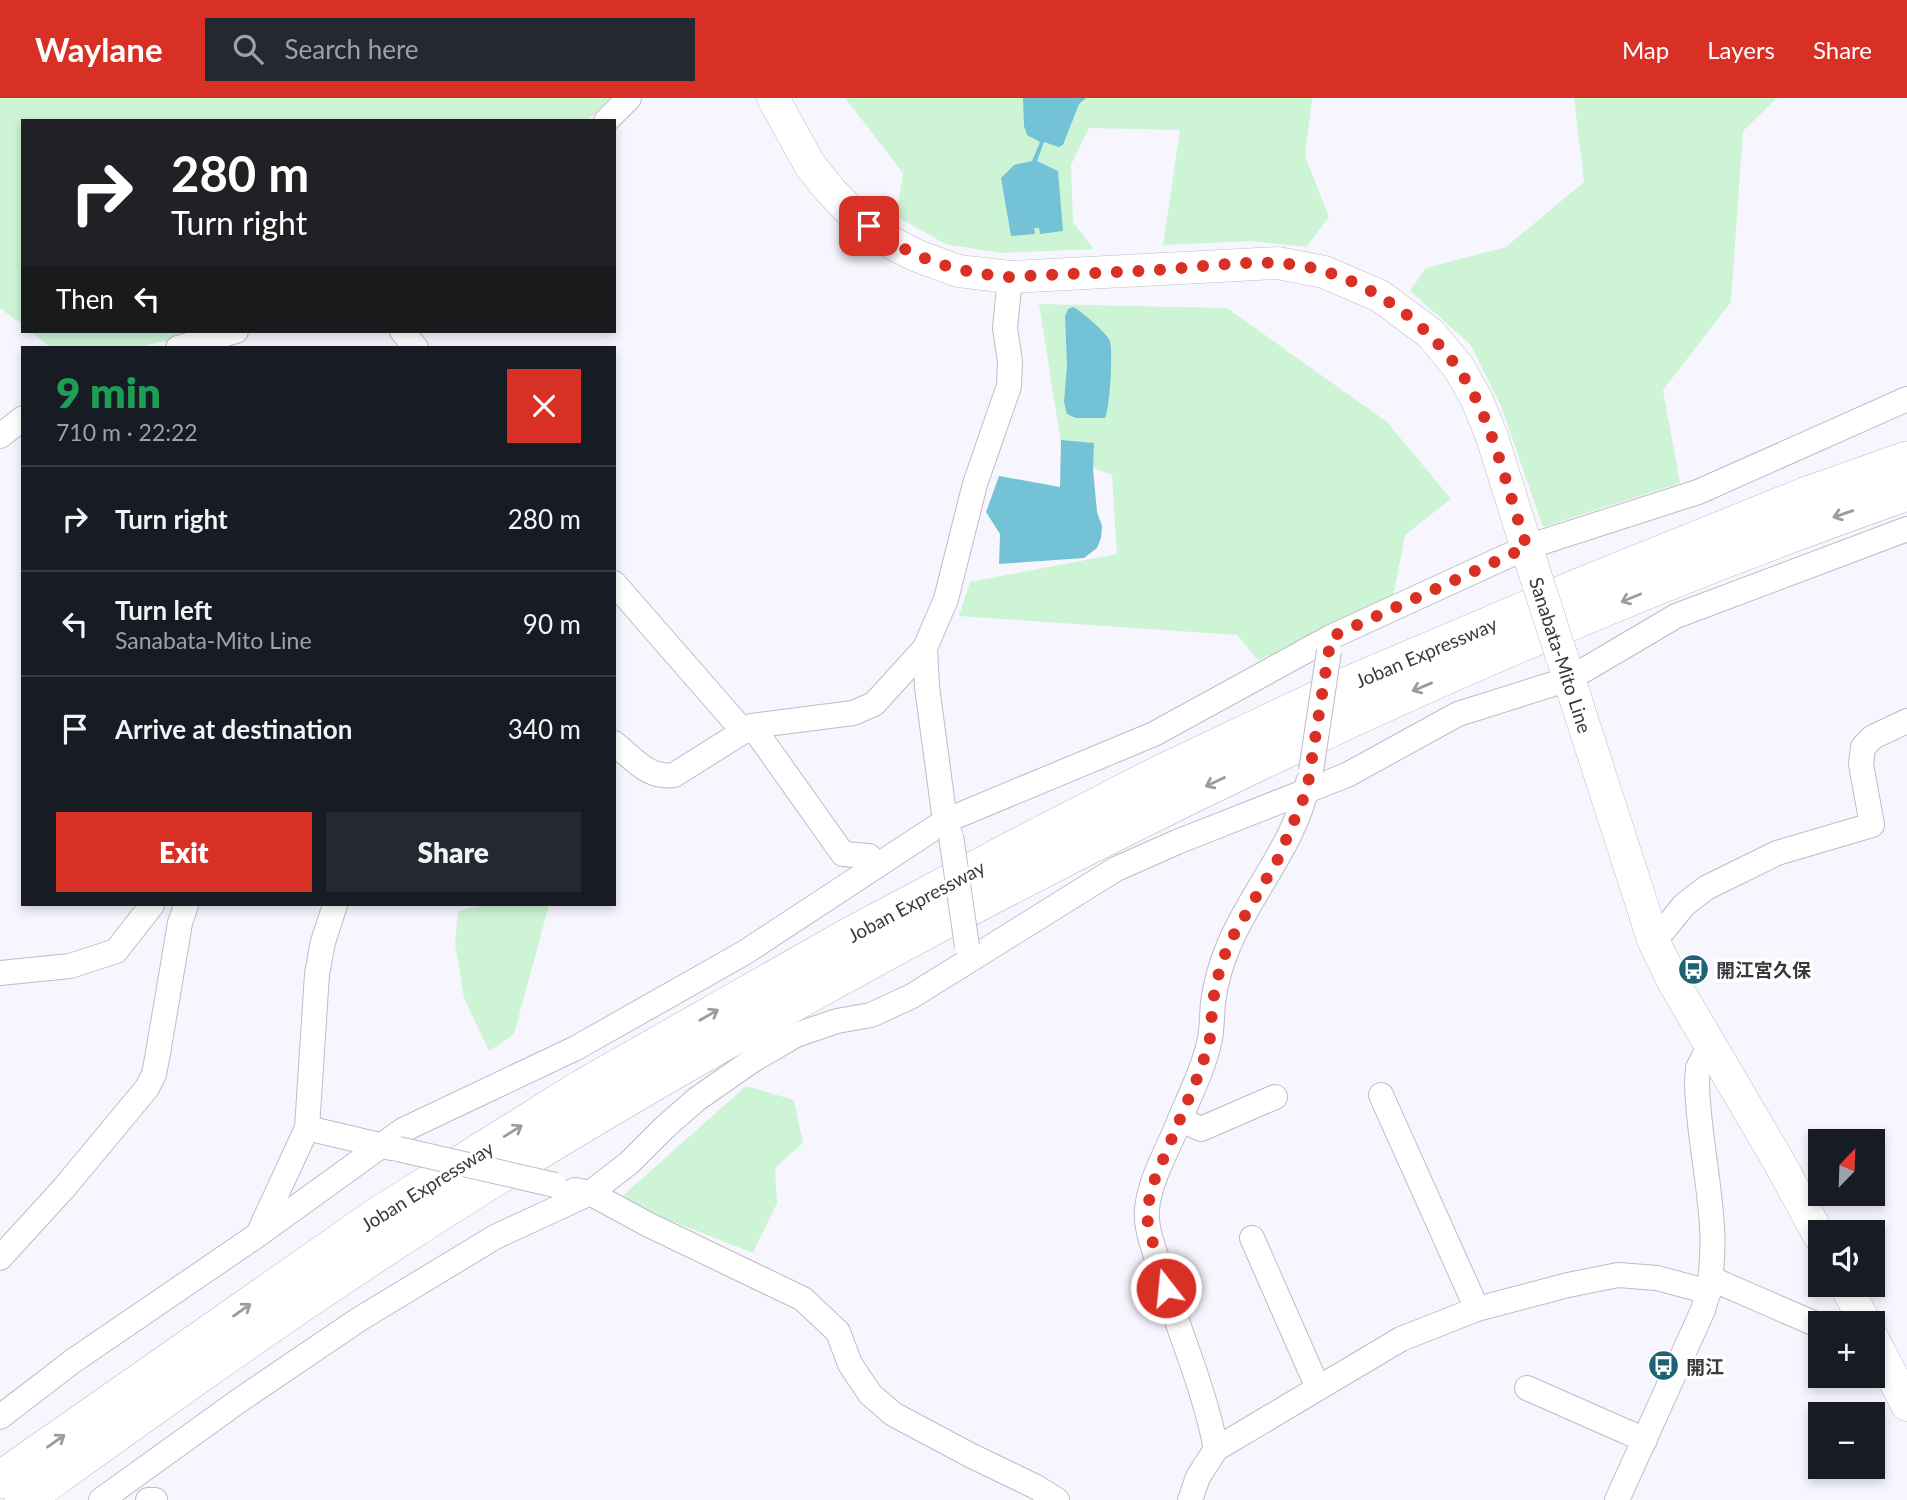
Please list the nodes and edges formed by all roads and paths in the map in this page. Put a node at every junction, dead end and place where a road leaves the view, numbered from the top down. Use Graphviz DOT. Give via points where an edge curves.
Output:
graph roads {
  1 [pos="629,98"];
  2 [pos="773,98"];
  3 [pos="608,119"];
  4 [pos="1010,277"];
  5 [pos="229,333"];
  6 [pos="185,346"];
  7 [pos="1907,399"];
  8 [pos="21,420"];
  9 [pos="0,436"];
  10 [pos="1907,460"];
  11 [pos="1907,492"];
  12 [pos="1907,529"];
  13 [pos="1527,547"];
  14 [pos="616,585"];
  15 [pos="1330,644"];
  16 [pos="925,648"];
  17 [pos="1565,666"];
  18 [pos="1907,721"];
  19 [pos="748,729"];
  20 [pos="616,745"];
  21 [pos="1309,780"];
  22 [pos="948,828"];
  23 [pos="877,866"];
  24 [pos="151,906"];
  25 [pos="186,906"];
  26 [pos="335,906"];
  27 [pos="1654,942"];
  28 [pos="970,953"];
  29 [pos="0,973"];
  30 [pos="1710,1045"];
  31 [pos="1381,1095"];
  32 [pos="1275,1097"];
  33 [pos="1180,1119"];
  34 [pos="307,1128"];
  35 [pos="390,1147"];
  36 [pos="590,1193"];
  37 [pos="1811,1220"];
  38 [pos="259,1234"];
  39 [pos="1252,1238"];
  40 [pos="0,1258"];
  41 [pos="1710,1286"];
  42 [pos="1477,1309"];
  43 [pos="1808,1322"];
  44 [pos="1885,1356"];
  45 [pos="1318,1388"];
  46 [pos="1527,1388"];
  47 [pos="1907,1405"];
  48 [pos="0,1417"];
  49 [pos="1646,1440"];
  50 [pos="1216,1449"];
  51 [pos="0,1480"];
  52 [pos="0,1487"];
  53 [pos="10,1500"];
  54 [pos="23,1500"];
  55 [pos="101,1500"];
  56 [pos="148,1500"];
  57 [pos="155,1500"];
  58 [pos="1056,1500"];
  59 [pos="1190,1500"];
  60 [pos="1617,1500"];
  1 -- 3 [label="street"];
  2 -- 4 [label="main road, Sanabata-Mito Line" via="829,189 886,240 958,271"];
  4 -- 13 [label="main road, Sanabata-Mito Line" via="1278,263 1324,272 1380,296 1431,334 1477,400"];
  4 -- 16 [label="street" via="1005,328 1009,386 975,484 946,599"];
  5 -- 6 [label="street"];
  7 -- 13 [label="street" via="1698,492"];
  8 -- 9 [label="street"];
  51 -- 10 [label="highway, Joban Expressway, one-way" via="379,1215 584,1087 1008,852 1346,687 1579,587"];
  11 -- 54 [label="highway, Joban Expressway, one-way" via="1808,526 1342,722 1157,810 868,961 599,1114 389,1245 207,1367"];
  12 -- 17 [label="street" via="1676,616"];
  13 -- 15 [label="street"];
  13 -- 17 [label="main road, Sanabata-Mito Line, bridge"];
  14 -- 19 [label="street"];
  15 -- 21 [label="street, bridge"];
  15 -- 22 [label="street" via="1154,734"];
  16 -- 19 [label="street" via="874,704 853,713"];
  16 -- 22 [label="street"];
  17 -- 21 [label="street" via="1458,714 1348,775"];
  17 -- 27 [label="main road, Sanabata-Mito Line"];
  18 -- 27 [label="street" via="1873,737 1863,747 1861,764 1872,825 1777,853 1706,888 1684,905"];
  19 -- 20 [label="street" via="674,775 662,777"];
  19 -- 23 [label="street" via="843,854 869,856"];
  21 -- 28 [label="street" via="1116,869"];
  21 -- 33 [label="street" via="1278,859 1229,943 1213,1000 1210,1038"];
  22 -- 23 [label="street"];
  22 -- 28 [label="street, bridge"];
  23 -- 35 [label="street" via="732,960 576,1048 403,1130"];
  24 -- 29 [label="street" via="116,951 69,966"];
  25 -- 40 [label="street" via="159,1053 147,1088"];
  26 -- 34 [label="street" via="317,974"];
  27 -- 30 [label="main road, Sanabata-Mito Line"];
  28 -- 36 [label="street" via="912,996 871,1015 796,1035 752,1060 698,1099"];
  30 -- 37 [label="main road, Sanabata-Mito Line"];
  30 -- 41 [label="street" via="1698,1068 1697,1082 1713,1238"];
  31 -- 42 [label="street"];
  32 -- 33 [label="street" via="1201,1129"];
  33 -- 50 [label="street" via="1154,1181 1148,1226"];
  34 -- 35 [label="street"];
  34 -- 38 [label="street"];
  35 -- 36 [label="street, bridge"];
  35 -- 38 [label="street"];
  36 -- 55 [label="street" via="495,1237 358,1320"];
  36 -- 58 [label="street" via="803,1299 838,1332 850,1364 870,1394 893,1414"];
  38 -- 48 [label="street" via="73,1361"];
  39 -- 45 [label="street"];
  41 -- 42 [label="street" via="1618,1275"];
  41 -- 43 [label="street"];
  41 -- 49 [label="street"];
  42 -- 45 [label="street" via="1401,1339"];
  44 -- 47 [label="main road"];
  45 -- 50 [label="street"];
  46 -- 49 [label="street"];
  49 -- 60 [label="street"];
  50 -- 59 [label="street"];
  52 -- 53 [label="street"];
  56 -- 57 [label="street"];
}
